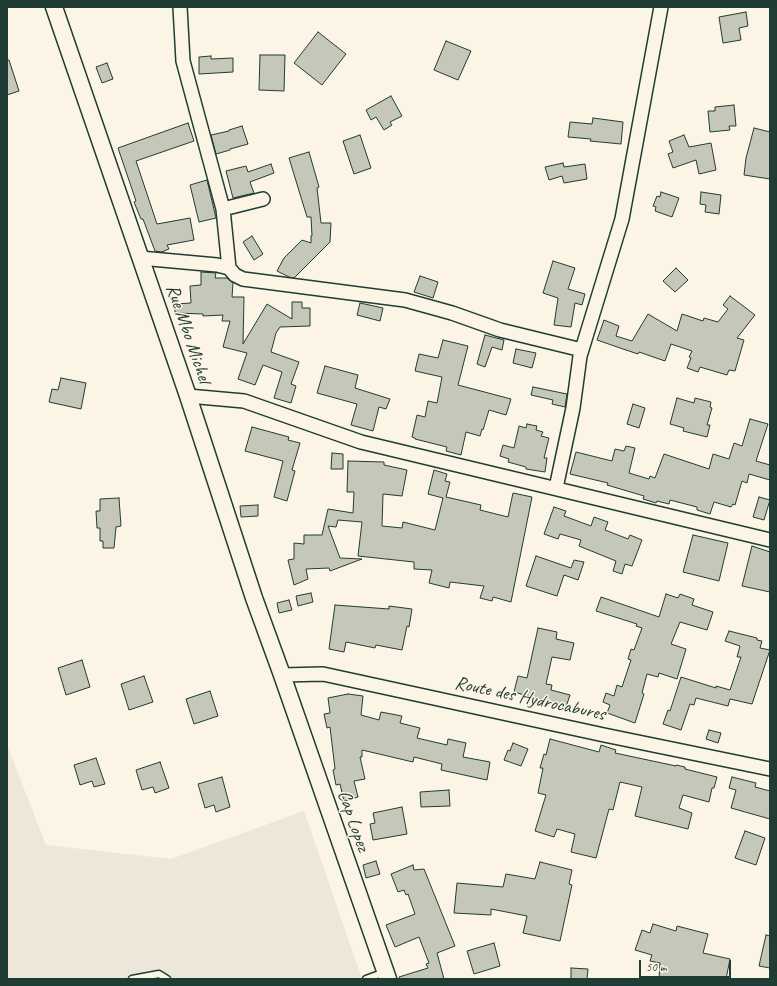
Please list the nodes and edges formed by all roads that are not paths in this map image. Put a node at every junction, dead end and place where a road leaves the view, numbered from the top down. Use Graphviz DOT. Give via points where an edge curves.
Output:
graph roads {
  1 [pos="54,7"];
  2 [pos="180,7"];
  3 [pos="661,7"];
  4 [pos="263,199"];
  5 [pos="223,210"];
  6 [pos="140,258"];
  7 [pos="229,268"];
  8 [pos="582,350"];
  9 [pos="188,396"];
  10 [pos="556,488"];
  11 [pos="770,540"];
  12 [pos="282,675"];
  13 [pos="770,769"];
  14 [pos="386,975"];
  15 [pos="132,979"];
  16 [pos="167,979"];
  17 [pos="366,979"];
  1 -- 6 [label="street, Rue Mbo Michel"];
  2 -- 5 [label="street" via="183,61"];
  3 -- 8 [label="street" via="622,219"];
  4 -- 5 [label="street"];
  5 -- 7 [label="street"];
  6 -- 7 [label="street"];
  6 -- 9 [label="street, Rue Mbo Michel"];
  7 -- 8 [label="street" via="243,279 405,300 500,330"];
  8 -- 10 [label="street"];
  9 -- 10 [label="street" via="244,401 361,442"];
  9 -- 12 [label="street, Rue Mbo Michel"];
  10 -- 11 [label="street"];
  12 -- 13 [label="street, Route des Hydrocabures" via="323,674"];
  12 -- 14 [label="street, Cap Lopez"];
  14 -- 17 [label="lane"];
  15 -- 16 [label="lane" via="159,974"];
}
